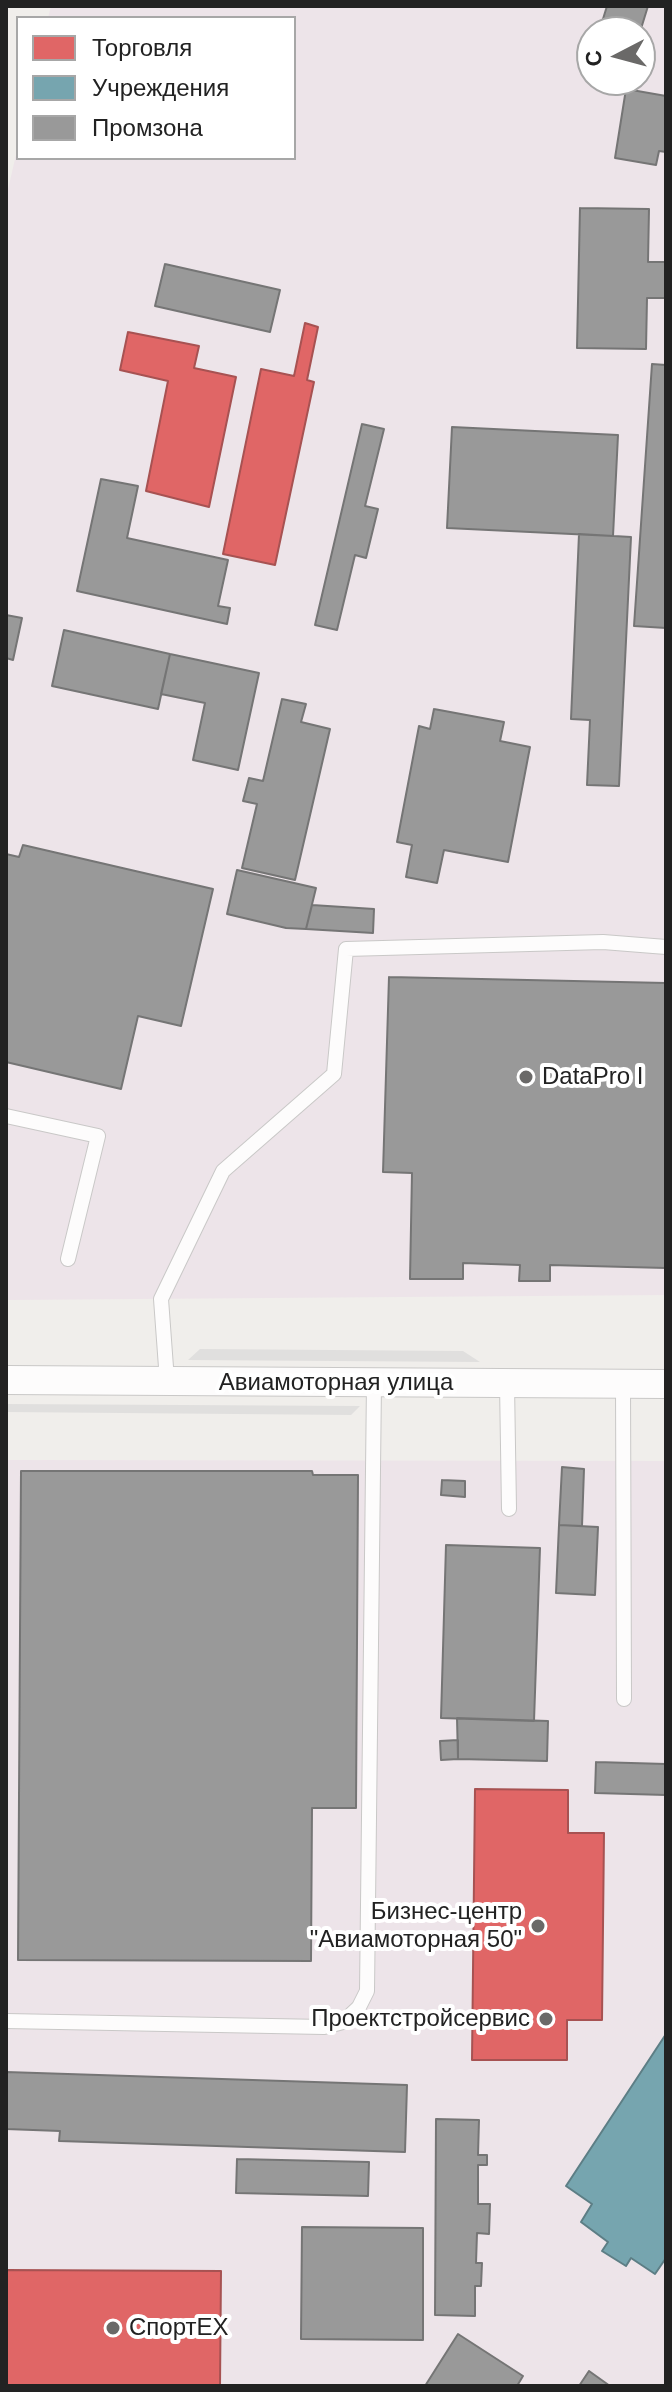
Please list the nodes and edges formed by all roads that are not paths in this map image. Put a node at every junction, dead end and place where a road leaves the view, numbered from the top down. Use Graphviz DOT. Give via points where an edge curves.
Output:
graph roads {
  1 [pos="666,947"];
  2 [pos="6,1116"];
  3 [pos="68,1259"];
  4 [pos="6,1380"];
  5 [pos="167,1381"];
  6 [pos="374,1383"];
  7 [pos="507,1384"];
  8 [pos="623,1384"];
  9 [pos="666,1384"];
  10 [pos="509,1509"];
  11 [pos="624,1699"];
  12 [pos="6,2021"];
  1 -- 5 [label="lane" via="603,942 346,949 334,1074 223,1171 161,1299"];
  2 -- 3 [label="lane" via="98,1136"];
  4 -- 5 [label="street, Авиамоторная улица"];
  5 -- 6 [label="street, Авиамоторная улица"];
  6 -- 7 [label="street, Авиамоторная улица"];
  6 -- 12 [label="lane" via="367,1991 359,2007 343,2022 324,2027"];
  7 -- 8 [label="street, Авиамоторная улица"];
  7 -- 10 [label="lane"];
  8 -- 9 [label="street, Авиамоторная улица"];
  8 -- 11 [label="lane"];
}
